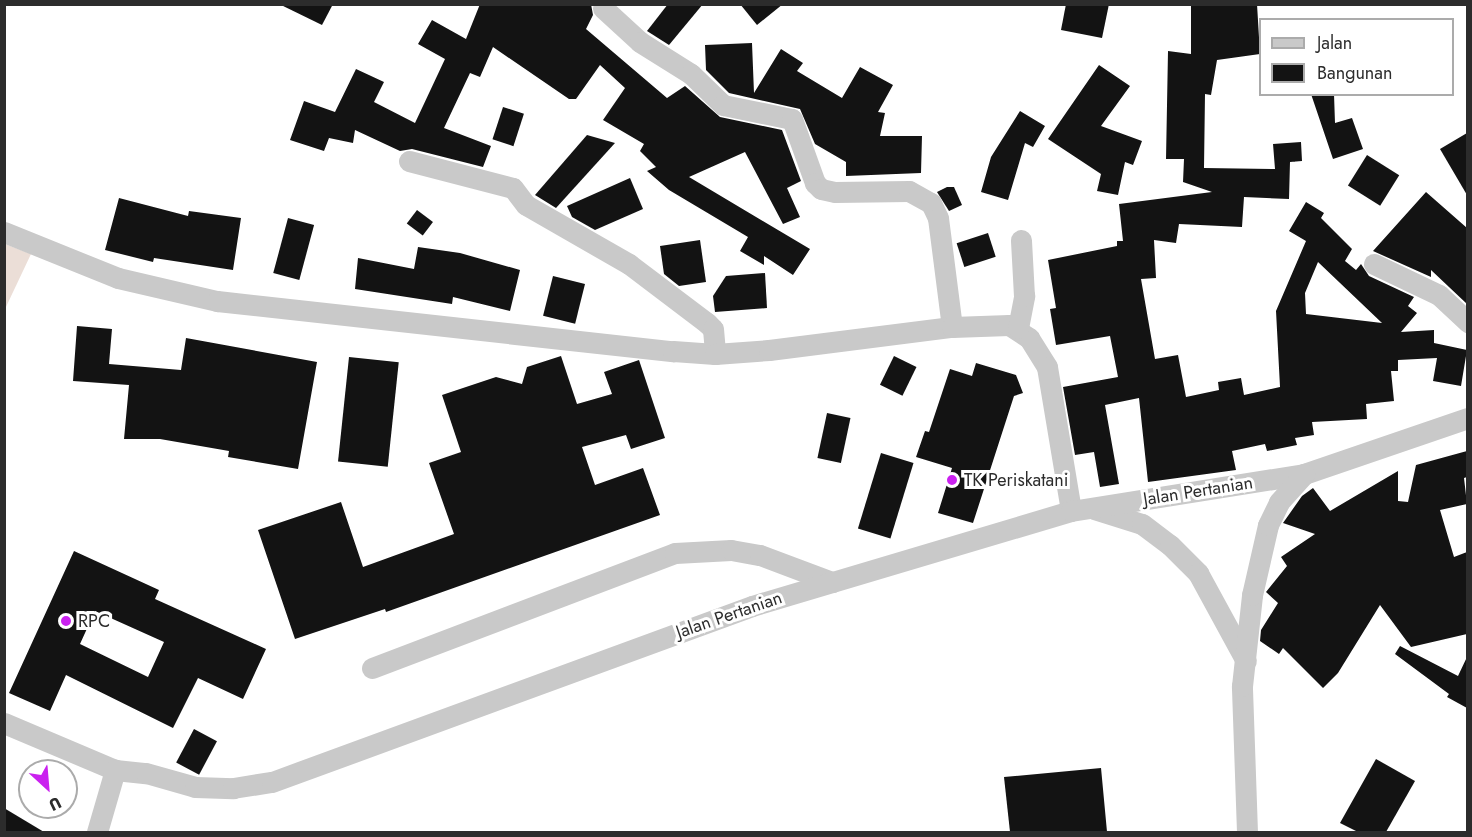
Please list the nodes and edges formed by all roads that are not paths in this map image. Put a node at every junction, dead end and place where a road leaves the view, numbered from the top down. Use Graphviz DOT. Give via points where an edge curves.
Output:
graph roads {
  1 [pos="603,8"];
  2 [pos="409,161"];
  3 [pos="4,232"];
  4 [pos="1021,240"];
  5 [pos="1374,264"];
  6 [pos="1467,322"];
  7 [pos="952,327"];
  8 [pos="1018,328"];
  9 [pos="715,354"];
  10 [pos="1467,418"];
  11 [pos="1304,474"];
  12 [pos="1080,509"];
  13 [pos="832,582"];
  14 [pos="1246,661"];
  15 [pos="372,668"];
  16 [pos="4,723"];
  17 [pos="115,770"];
  18 [pos="98,832"];
  19 [pos="1247,832"];
  1 -- 7 [label="street" via="640,42 691,74 723,105 792,119 815,183 821,189 909,191 931,203 938,218"];
  2 -- 9 [label="street" via="513,188 526,205 563,230 629,264 707,323 713,329"];
  3 -- 9 [label="street" via="118,278 218,301"];
  4 -- 8 [label="street" via="1024,296"];
  5 -- 6 [label="street" via="1439,295"];
  7 -- 8 [label="street" via="1001,324"];
  7 -- 9 [label="street"];
  8 -- 12 [label="street" via="1041,353 1052,384"];
  10 -- 11 [label="street, Jalan Pertanian"];
  11 -- 12 [label="street, Jalan Pertanian"];
  11 -- 14 [label="street" via="1279,502 1268,525 1254,584"];
  12 -- 13 [label="street, Jalan Pertanian"];
  12 -- 14 [label="street" via="1142,524 1170,545 1198,573"];
  13 -- 15 [label="street" via="760,555 731,550 675,553"];
  13 -- 17 [label="street, Jalan Pertanian" via="550,676 272,782 233,788 195,787"];
  14 -- 19 [label="street" via="1242,687"];
  16 -- 17 [label="street, Jalan Pertanian"];
  17 -- 18 [label="street"];
}
